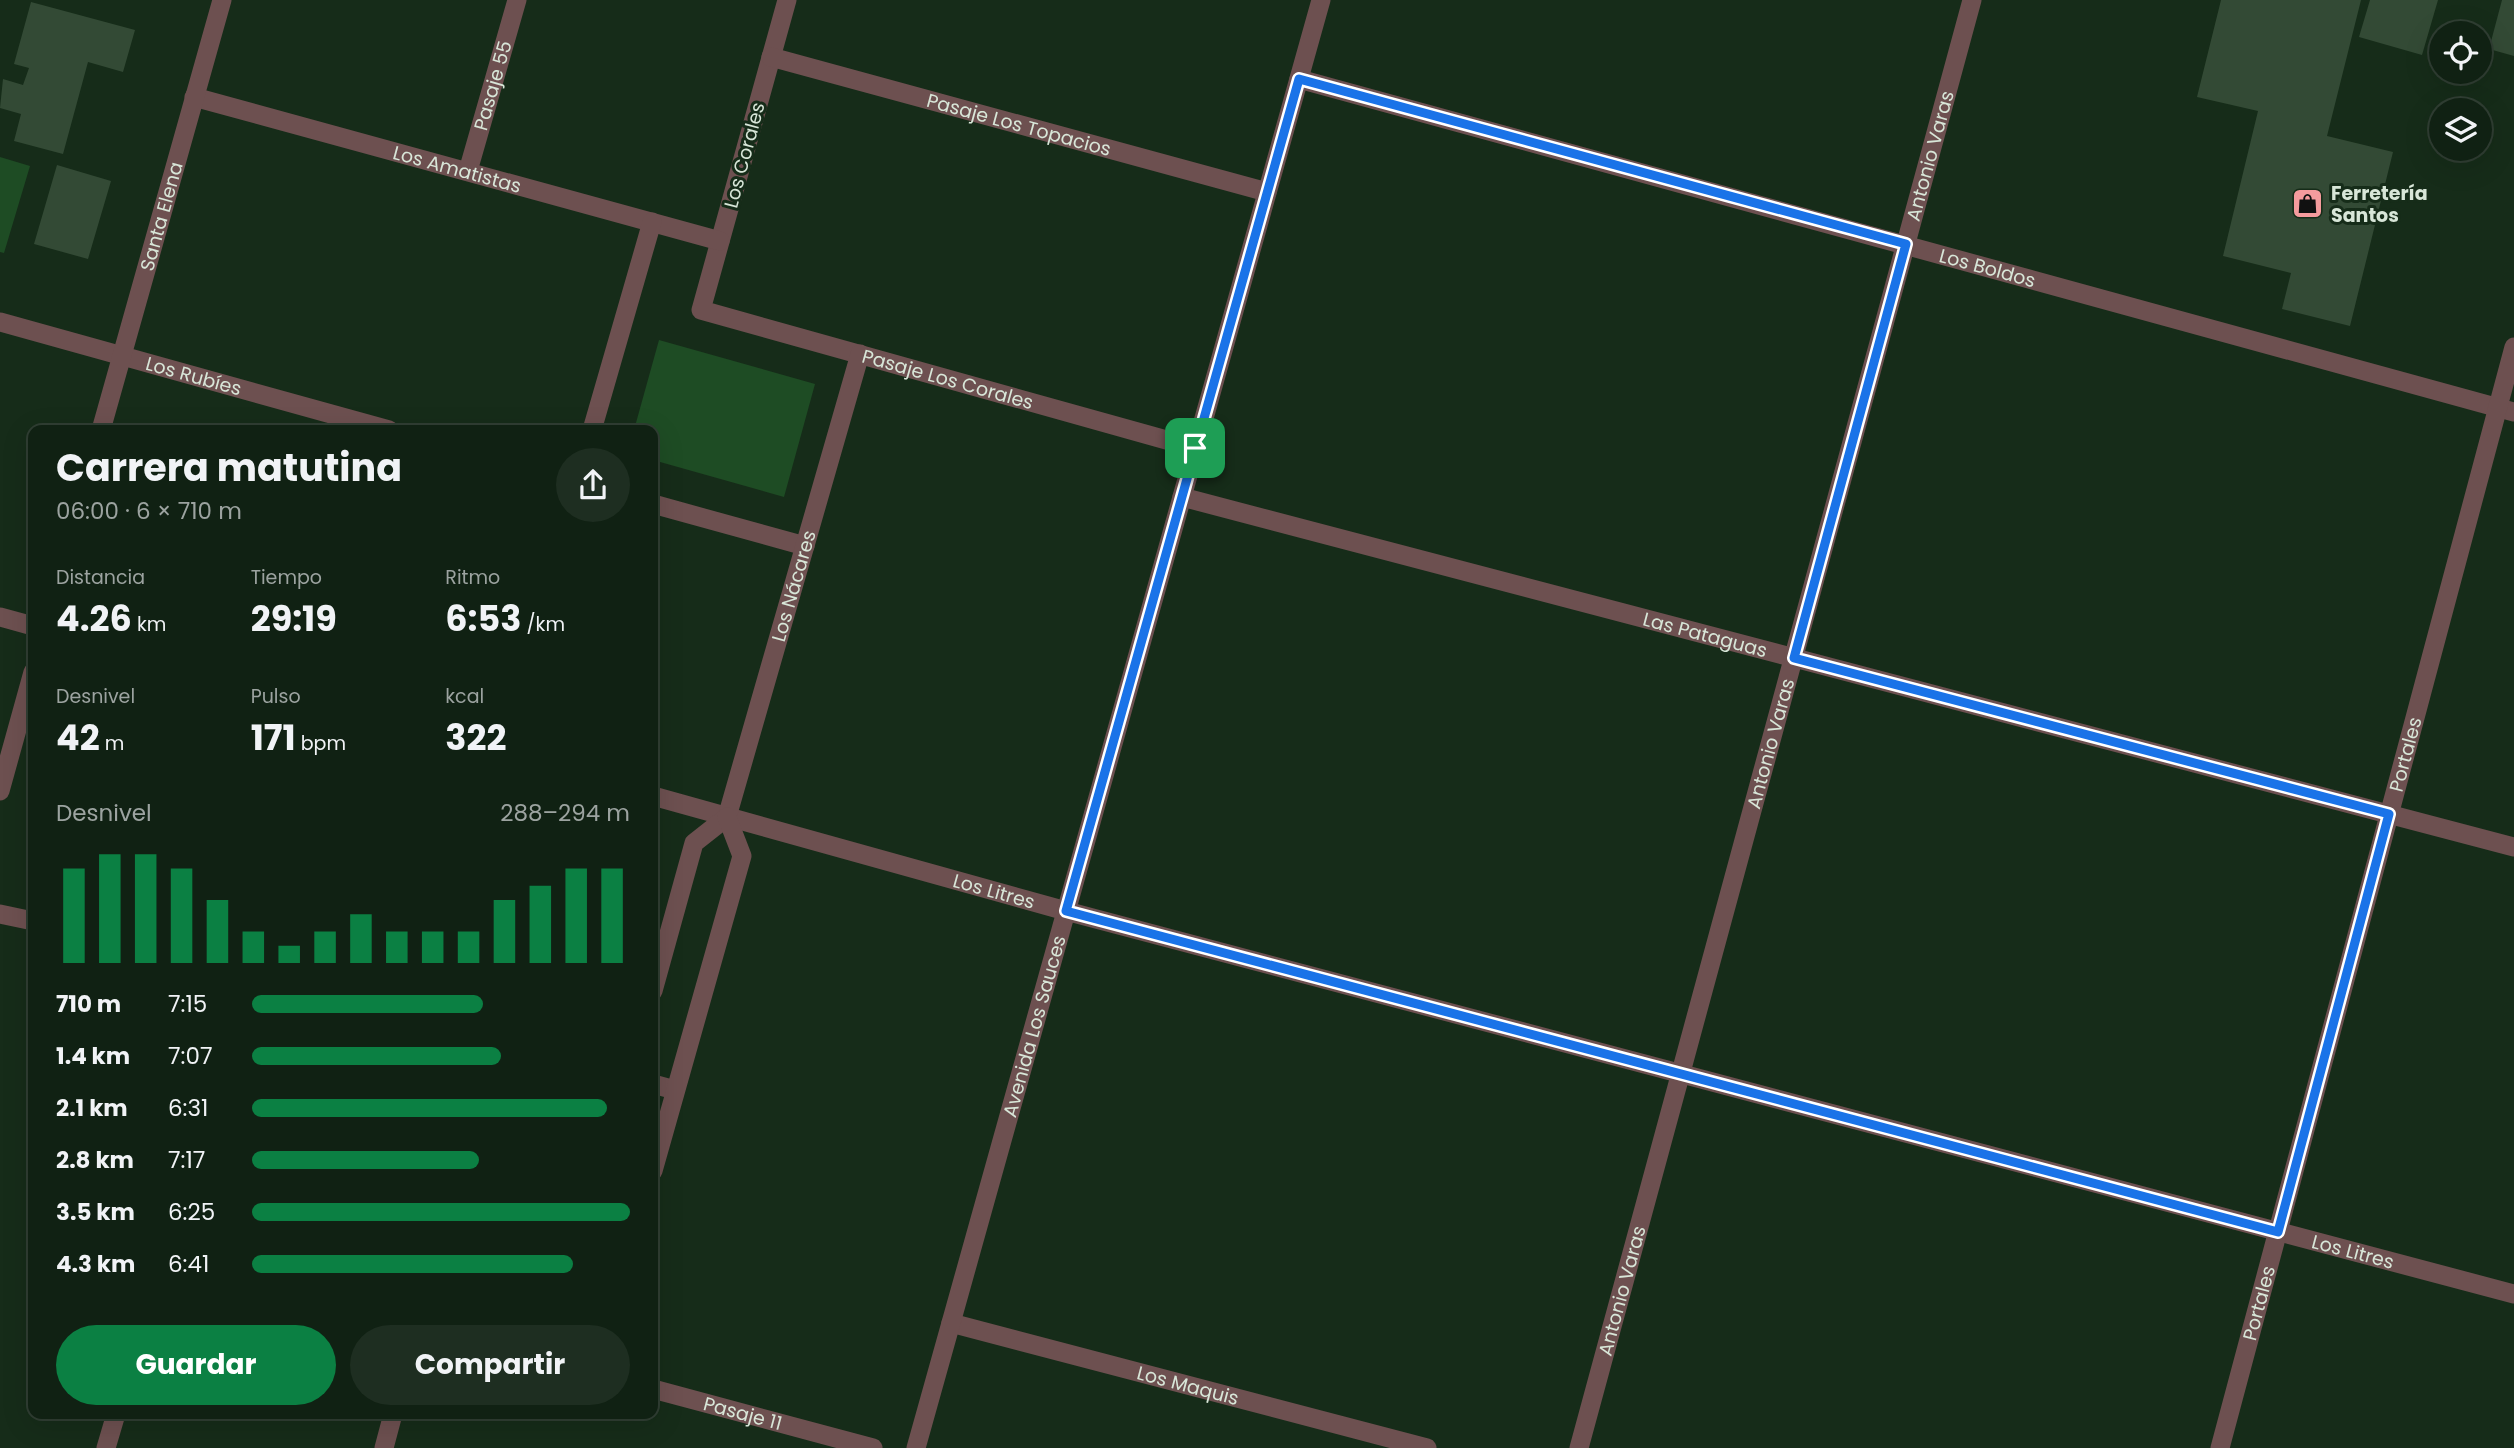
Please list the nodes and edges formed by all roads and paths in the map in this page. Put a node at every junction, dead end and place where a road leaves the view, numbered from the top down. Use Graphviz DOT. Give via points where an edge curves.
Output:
graph roads {
  1 [pos="222,0"];
  2 [pos="517,0"];
  3 [pos="787,0"];
  4 [pos="1321,0"];
  5 [pos="1972,0"];
  6 [pos="771,57"];
  7 [pos="1299,79"];
  8 [pos="194,97"];
  9 [pos="468,172"];
  10 [pos="1267,191"];
  11 [pos="652,222"];
  12 [pos="720,241"];
  13 [pos="1906,244"];
  14 [pos="701,310"];
  15 [pos="0,322"];
  16 [pos="2514,347"];
  17 [pos="860,354"];
  18 [pos="122,356"];
  19 [pos="2506,409"];
  20 [pos="102,425"];
  21 [pos="371,425"];
  22 [pos="593,425"];
  23 [pos="1195,448"];
  24 [pos="1182,498"];
  25 [pos="658,505"];
  26 [pos="805,546"];
  27 [pos="0,617"];
  28 [pos="28,625"];
  29 [pos="1794,658"];
  30 [pos="28,690"];
  31 [pos="0,791"];
  32 [pos="658,797"];
  33 [pos="2389,814"];
  34 [pos="727,817"];
  35 [pos="2514,847"];
  36 [pos="1066,911"];
  37 [pos="0,914"];
  38 [pos="28,920"];
  39 [pos="658,973"];
  40 [pos="1681,1074"];
  41 [pos="658,1085"];
  42 [pos="675,1090"];
  43 [pos="658,1153"];
  44 [pos="2278,1232"];
  45 [pos="2514,1294"];
  46 [pos="951,1323"];
  47 [pos="658,1390"];
  48 [pos="115,1419"];
  49 [pos="392,1419"];
  50 [pos="106,1448"];
  51 [pos="384,1448"];
  52 [pos="873,1448"];
  53 [pos="916,1448"];
  54 [pos="1427,1448"];
  55 [pos="1579,1448"];
  56 [pos="2220,1448"];
  1 -- 8 [label="street, Santa Elena"];
  2 -- 9 [label="street, Pasaje 55"];
  3 -- 6 [label="street, Los Corales"];
  4 -- 7 [label="street, Avenida Los Sauces"];
  5 -- 13 [label="street, Antonio Varas"];
  6 -- 10 [label="street, Pasaje Los Topacios"];
  6 -- 12 [label="street, Los Corales"];
  7 -- 10 [label="street, Avenida Los Sauces"];
  7 -- 13 [label="street, Los Boldos"];
  8 -- 9 [label="street, Los Amatistas"];
  8 -- 18 [label="street, Santa Elena"];
  9 -- 11 [label="street, Los Amatistas"];
  10 -- 23 [label="street, Avenida Los Sauces"];
  11 -- 12 [label="street, Los Amatistas"];
  11 -- 22 [label="street"];
  12 -- 14 [label="street, Los Corales"];
  13 -- 19 [label="street, Los Boldos"];
  13 -- 29 [label="street, Antonio Varas"];
  14 -- 17 [label="street, Pasaje Los Corales"];
  15 -- 18 [label="street, Los Rubíes"];
  16 -- 19 [label="street, Portales"];
  17 -- 23 [label="street, Pasaje Los Corales"];
  17 -- 26 [label="street, Los Nácares"];
  18 -- 20 [label="street, Santa Elena"];
  18 -- 21 [label="street, Los Rubíes"];
  19 -- 33 [label="street, Portales"];
  23 -- 24 [label="street, Avenida Los Sauces"];
  24 -- 29 [label="street, Las Pataguas"];
  24 -- 36 [label="street, Avenida Los Sauces"];
  25 -- 26 [label="street"];
  26 -- 34 [label="street, Los Nácares"];
  27 -- 28 [label="street"];
  29 -- 33 [label="street, Las Pataguas"];
  29 -- 40 [label="street, Antonio Varas"];
  30 -- 31 [label="street"];
  32 -- 34 [label="street, Los Litres"];
  33 -- 35 [label="street, Las Pataguas"];
  33 -- 44 [label="street, Portales"];
  34 -- 36 [label="street, Los Litres"];
  34 -- 39 [label="street" via="694,843"];
  34 -- 42 [label="street" via="742,856"];
  36 -- 40 [label="street, Los Litres"];
  36 -- 46 [label="street, Avenida Los Sauces"];
  37 -- 38 [label="street"];
  40 -- 44 [label="street, Los Litres"];
  40 -- 55 [label="street, Antonio Varas"];
  41 -- 42 [label="street"];
  42 -- 43 [label="street"];
  44 -- 45 [label="street, Los Litres"];
  44 -- 56 [label="street, Portales"];
  46 -- 53 [label="street, Avenida Los Sauces"];
  46 -- 54 [label="street, Los Maquis"];
  47 -- 52 [label="street, Pasaje 11"];
  48 -- 50 [label="street"];
  49 -- 51 [label="street"];
}
